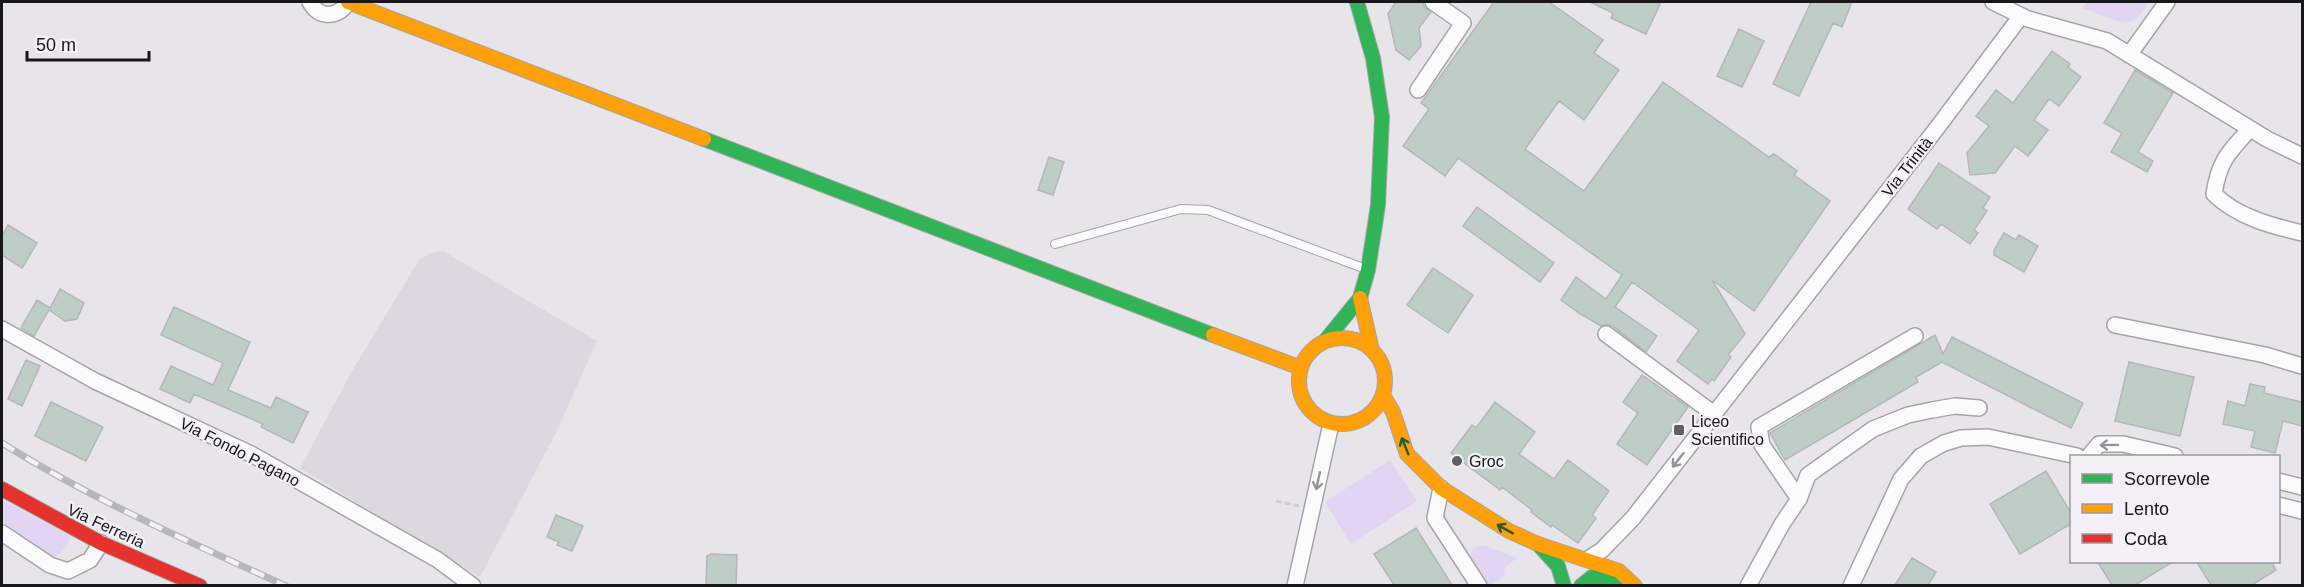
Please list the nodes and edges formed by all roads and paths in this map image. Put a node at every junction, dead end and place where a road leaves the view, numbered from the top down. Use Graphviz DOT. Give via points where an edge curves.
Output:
graph roads {
  1 [pos="310,2"];
  2 [pos="348,2"];
  3 [pos="1357,2"];
  4 [pos="1433,2"];
  5 [pos="1993,2"];
  6 [pos="2167,2"];
  7 [pos="2021,16"];
  8 [pos="2129,55"];
  9 [pos="1418,90"];
  10 [pos="2250,129"];
  11 [pos="2302,156"];
  12 [pos="2302,233"];
  13 [pos="1055,244"];
  14 [pos="1368,270"];
  15 [pos="1360,298"];
  16 [pos="2115,325"];
  17 [pos="2,329"];
  18 [pos="1606,334"];
  19 [pos="1916,336"];
  20 [pos="1325,341"];
  21 [pos="1372,350"];
  22 [pos="2302,366"];
  23 [pos="1301,368"];
  24 [pos="1383,395"];
  25 [pos="1979,408"];
  26 [pos="1714,414"];
  27 [pos="1331,424"];
  28 [pos="2071,455"];
  29 [pos="2089,455"];
  30 [pos="2171,455"];
  31 [pos="2280,482"];
  32 [pos="2302,487"];
  33 [pos="1441,488"];
  34 [pos="2,489"];
  35 [pos="1799,499"];
  36 [pos="1276,501"];
  37 [pos="2280,506"];
  38 [pos="1312,509"];
  39 [pos="2302,511"];
  40 [pos="2,533"];
  41 [pos="101,543"];
  42 [pos="1538,544"];
  43 [pos="1588,559"];
  44 [pos="200,585"];
  45 [pos="473,585"];
  46 [pos="1295,585"];
  47 [pos="1479,585"];
  48 [pos="1564,585"];
  49 [pos="1581,585"];
  50 [pos="1634,585"];
  51 [pos="1748,585"];
  52 [pos="1851,585"];
  1 -- 2 [label="street" via="318,12 332,14"];
  2 -- 23 [label="street"];
  3 -- 14 [label="street" via="1382,117 1378,205"];
  4 -- 9 [label="street" via="1463,23"];
  5 -- 7 [label="street"];
  6 -- 8 [label="street"];
  7 -- 8 [label="street" via="2107,41"];
  7 -- 26 [label="street, Via Trinità"];
  8 -- 10 [label="street"];
  10 -- 11 [label="street"];
  10 -- 12 [label="street" via="2224,157 2214,194 2259,222"];
  13 -- 14 [label="lane" via="1181,209 1208,210"];
  14 -- 15 [label="street"];
  15 -- 20 [label="street"];
  15 -- 21 [label="street"];
  16 -- 22 [label="street"];
  17 -- 45 [label="street, Via Fondo Pagano" via="95,381 253,455 438,560"];
  18 -- 26 [label="street"];
  19 -- 35 [label="street" via="1759,428 1762,445"];
  20 -- 21 [label="street" via="1350,338"];
  20 -- 23 [label="street" via="1311,352"];
  21 -- 24 [label="street" via="1384,371"];
  23 -- 27 [label="street" via="1301,396 1318,418"];
  24 -- 27 [label="street" via="1377,407 1362,419 1344,425"];
  33 -- 24 [label="street, one-way" via="1407,454"];
  25 -- 35 [label="street" via="1955,406 1932,410 1873,429 1808,476"];
  26 -- 43 [label="street, Via Trinità, one-way" via="1633,518"];
  27 -- 38 [label="street, one-way"];
  28 -- 52 [label="street" via="1988,437 1961,438 1921,456 1901,479"];
  30 -- 29 [label="street, one-way" via="2123,444 2099,444"];
  31 -- 32 [label="street"];
  42 -- 33 [label="street, one-way" via="1509,531"];
  33 -- 47 [label="street" via="1435,518"];
  34 -- 41 [label="street, Via Ferreria"];
  35 -- 51 [label="street"];
  36 -- 38 [label="path"];
  37 -- 39 [label="street"];
  38 -- 46 [label="street"];
  40 -- 41 [label="street" via="50,566 68,571 90,560"];
  41 -- 44 [label="street, Via Ferreria"];
  42 -- 43 [label="street"];
  42 -- 48 [label="street" via="1558,566"];
  43 -- 50 [label="street" via="1619,571"];
  49 -- 50 [label="street" via="1592,577"];
}
